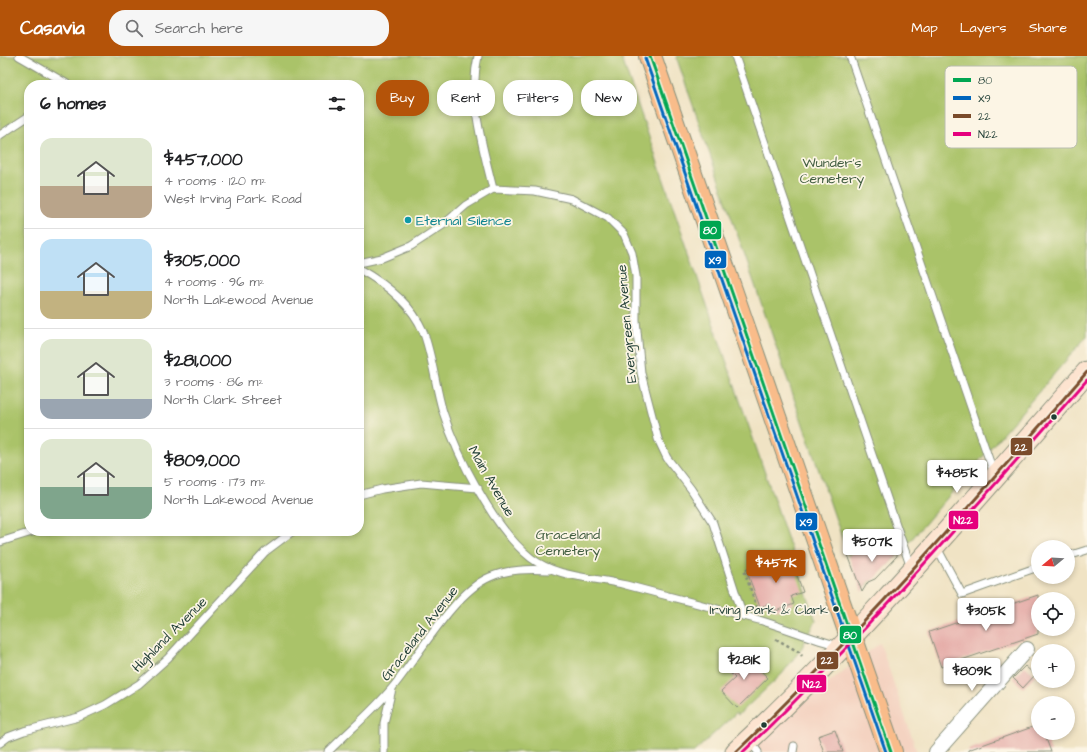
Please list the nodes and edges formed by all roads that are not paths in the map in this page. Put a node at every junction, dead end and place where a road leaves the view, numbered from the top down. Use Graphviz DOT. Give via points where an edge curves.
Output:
graph roads {
  1 [pos="19,56"];
  2 [pos="478,56"];
  3 [pos="650,56"];
  4 [pos="735,56"];
  5 [pos="850,56"];
  6 [pos="60,80"];
  7 [pos="24,119"];
  8 [pos="0,135"];
  9 [pos="493,189"];
  10 [pos="364,262"];
  11 [pos="364,272"];
  12 [pos="1085,381"];
  13 [pos="994,476"];
  14 [pos="478,488"];
  15 [pos="364,494"];
  16 [pos="24,534"];
  17 [pos="286,536"];
  18 [pos="0,542"];
  19 [pos="935,544"];
  20 [pos="1087,550"];
  21 [pos="1075,554"];
  22 [pos="1031,569"];
  23 [pos="549,570"];
  24 [pos="912,570"];
  25 [pos="743,616"];
  26 [pos="850,645"];
  27 [pos="1027,649"];
  28 [pos="392,688"];
  29 [pos="0,744"];
  30 [pos="747,748"];
  31 [pos="328,752"];
  32 [pos="384,752"];
  33 [pos="892,752"];
  34 [pos="936,752"];
  1 -- 6 [label="lane"];
  2 -- 9 [label="lane" via="475,70 479,131"];
  3 -- 26 [label="main road"];
  4 -- 24 [label="lane"];
  5 -- 13 [label="lane"];
  7 -- 8 [label="lane"];
  9 -- 10 [label="lane" via="466,205 443,225 411,246 382,258"];
  9 -- 25 [label="lane, Evergreen Avenue" via="534,191 572,199 608,218 624,234 632,253 636,276 636,320 641,374 658,439 667,458 713,524"];
  11 -- 14 [label="lane, Main Avenue" via="393,292 410,310 422,330 443,412 458,450"];
  12 -- 13 [label="main road"];
  13 -- 19 [label="main road"];
  14 -- 15 [label="lane" via="421,483"];
  14 -- 23 [label="lane, Main Avenue" via="509,535 530,557"];
  16 -- 18 [label="lane"];
  17 -- 29 [label="lane, Highland Avenue" via="265,552 168,658 139,684 105,705 79,717 24,731 8,737"];
  19 -- 22 [label="lane" via="962,594"];
  19 -- 24 [label="main road"];
  20 -- 21 [label="lane"];
  23 -- 25 [label="lane, Main Avenue" via="624,584"];
  23 -- 28 [label="lane, Graceland Avenue" via="506,571 474,585 438,626"];
  24 -- 26 [label="main road"];
  25 -- 26 [label="lane, Main Avenue" via="807,637"];
  26 -- 30 [label="main road"];
  26 -- 33 [label="main road"];
  27 -- 34 [label="street"];
  28 -- 31 [label="lane, Graceland Avenue"];
  28 -- 32 [label="lane" via="384,723"];
}
